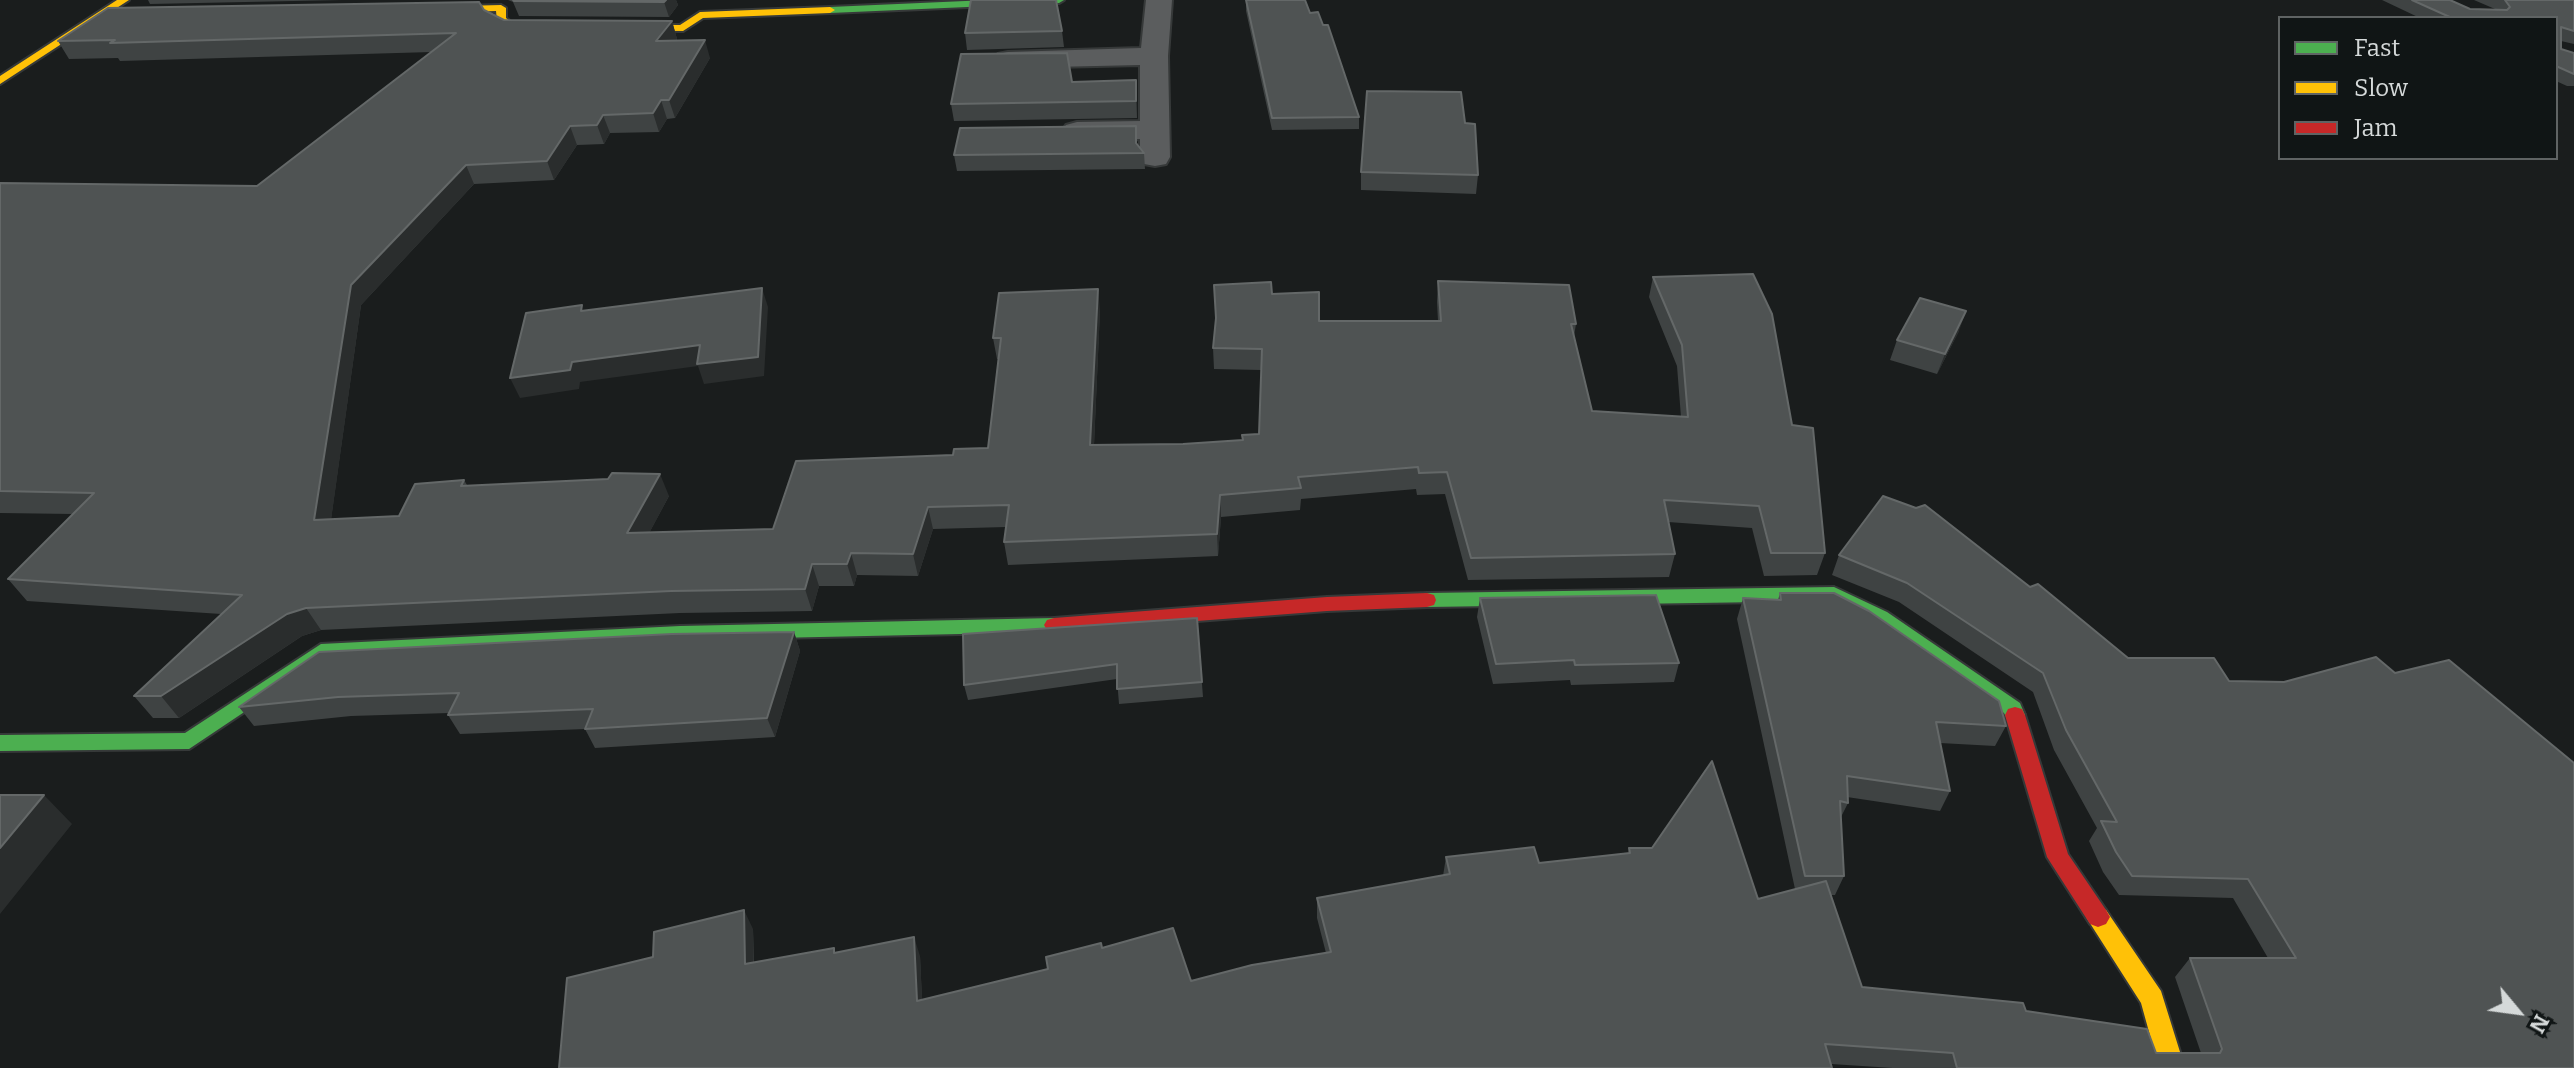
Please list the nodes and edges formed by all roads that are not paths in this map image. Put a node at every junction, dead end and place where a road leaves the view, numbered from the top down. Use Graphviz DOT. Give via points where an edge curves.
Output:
graph roads {
  1 [pos="1059,0"];
  2 [pos="1159,0"];
  3 [pos="128,7"];
  4 [pos="409,10"];
  5 [pos="1154,56"];
  6 [pos="983,60"];
  7 [pos="3,77"];
  8 [pos="1049,131"];
  9 [pos="0,743"];
  10 [pos="2172,1068"];
  1 -- 4 [label="street" via="700,15 683,28 511,27 501,19 501,8"];
  2 -- 5 [label="street"];
  3 -- 7 [label="street" via="100,15"];
  5 -- 6 [label="street"];
  5 -- 8 [label="street" via="1155,144"];
  9 -- 10 [label="street" via="189,741 321,651 680,633 1011,628 1327,604 1834,594 1880,617 2013,709 2058,857 2152,999"];
}
